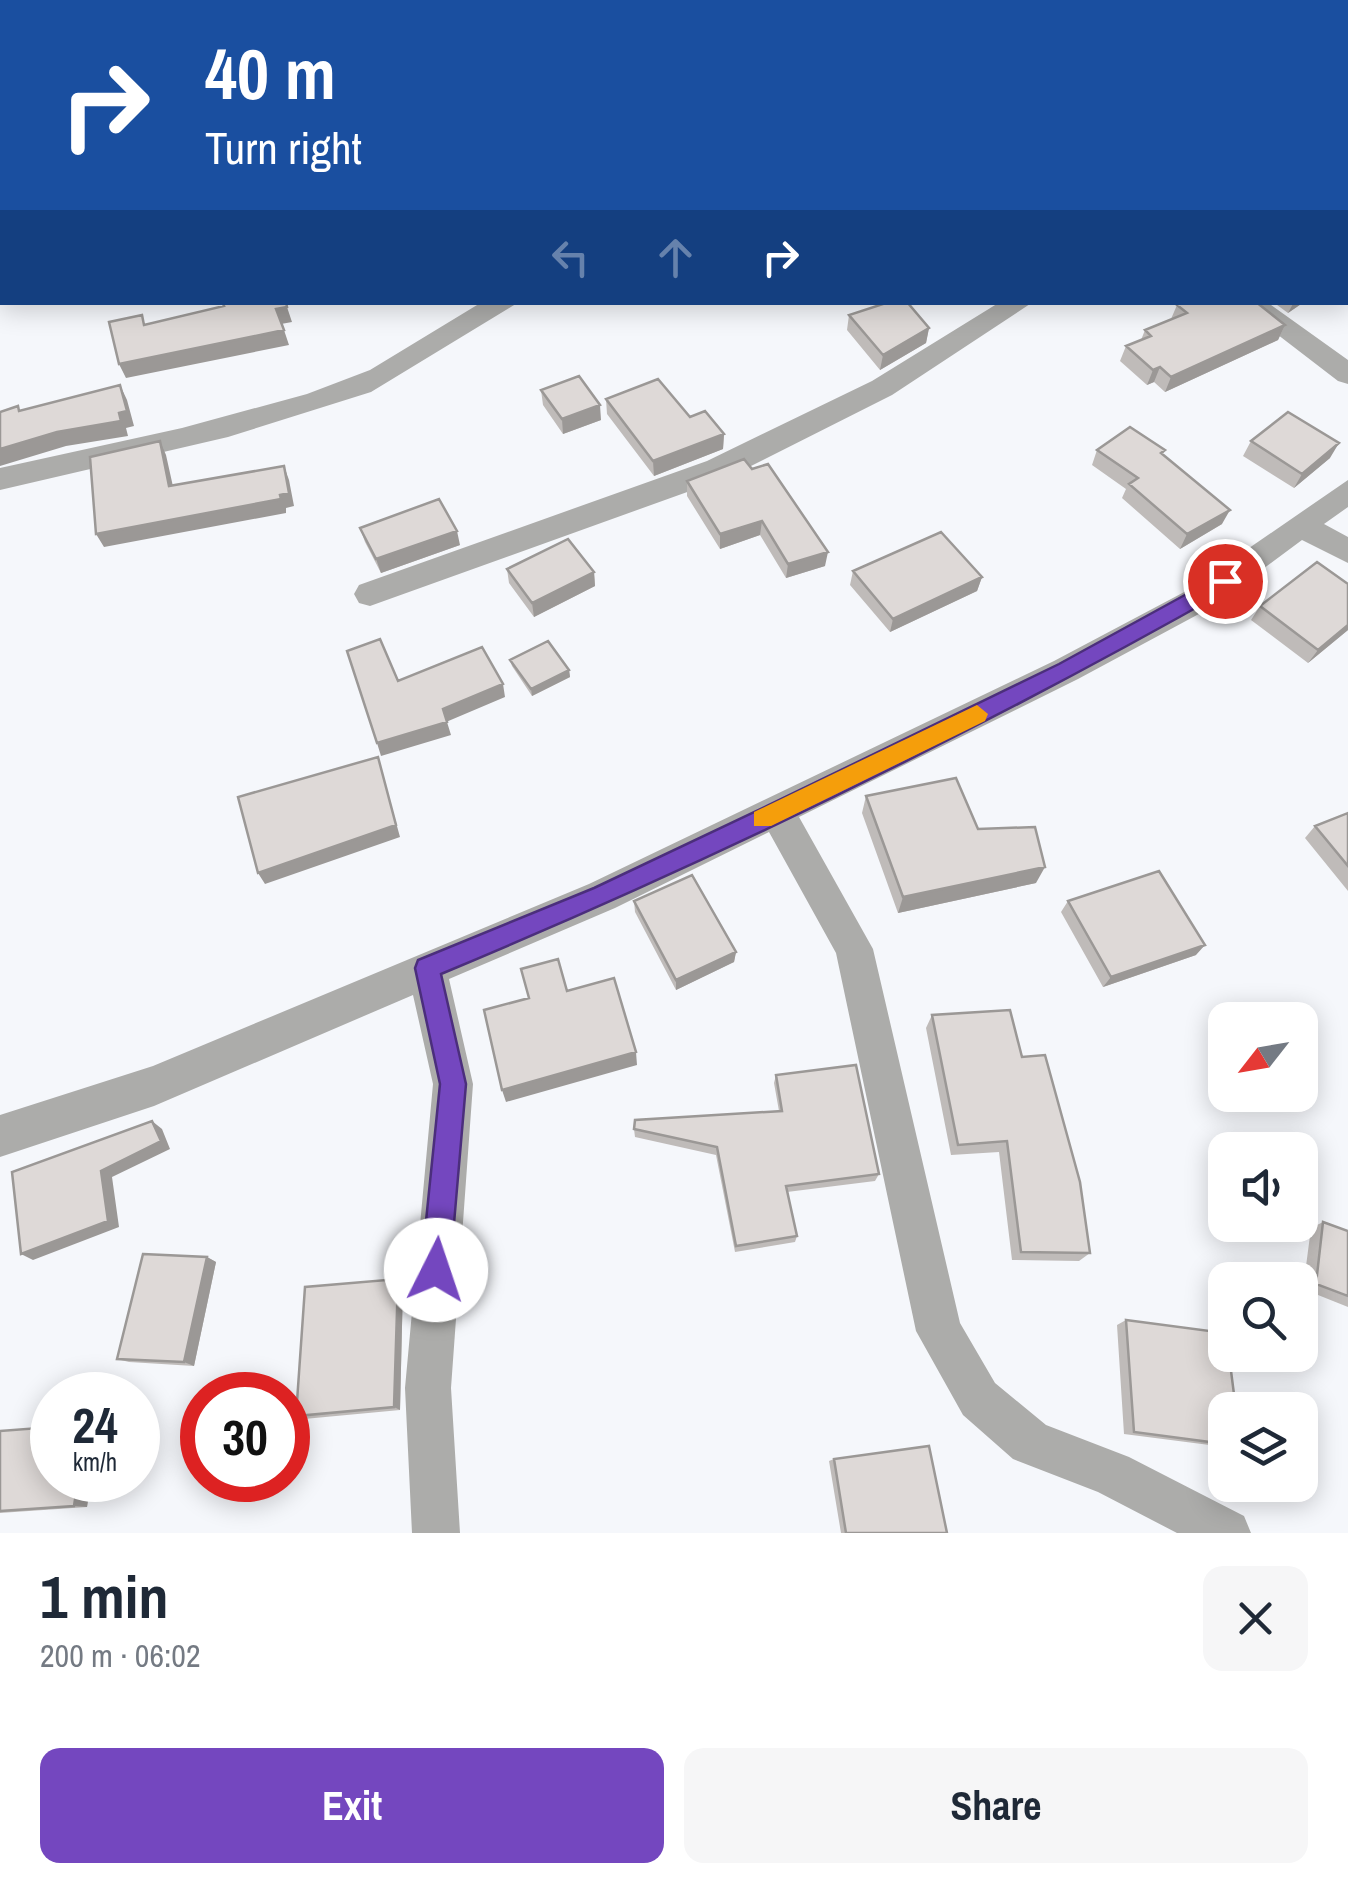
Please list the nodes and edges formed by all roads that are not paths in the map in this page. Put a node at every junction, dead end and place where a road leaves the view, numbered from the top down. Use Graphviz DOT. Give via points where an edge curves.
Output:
graph roads {
  1 [pos="499,305"];
  2 [pos="1015,305"];
  3 [pos="1252,305"];
  4 [pos="1348,374"];
  5 [pos="0,479"];
  6 [pos="1348,491"];
  7 [pos="1303,527"];
  8 [pos="1348,551"];
  9 [pos="370,594"];
  10 [pos="777,812"];
  11 [pos="427,968"];
  12 [pos="0,1136"];
  13 [pos="436,1533"];
  14 [pos="1227,1533"];
  1 -- 5 [label="street" via="365,384 201,432"];
  2 -- 9 [label="street" via="882,388 718,470"];
  3 -- 4 [label="street"];
  6 -- 7 [label="street"];
  7 -- 8 [label="street"];
  7 -- 10 [label="street" via="1199,600"];
  10 -- 11 [label="street" via="602,896"];
  10 -- 14 [label="street" via="854,949 939,1331 980,1399 1030,1442 1112,1474"];
  11 -- 12 [label="street" via="154,1086"];
  11 -- 13 [label="street" via="453,1084 428,1388"];
}
